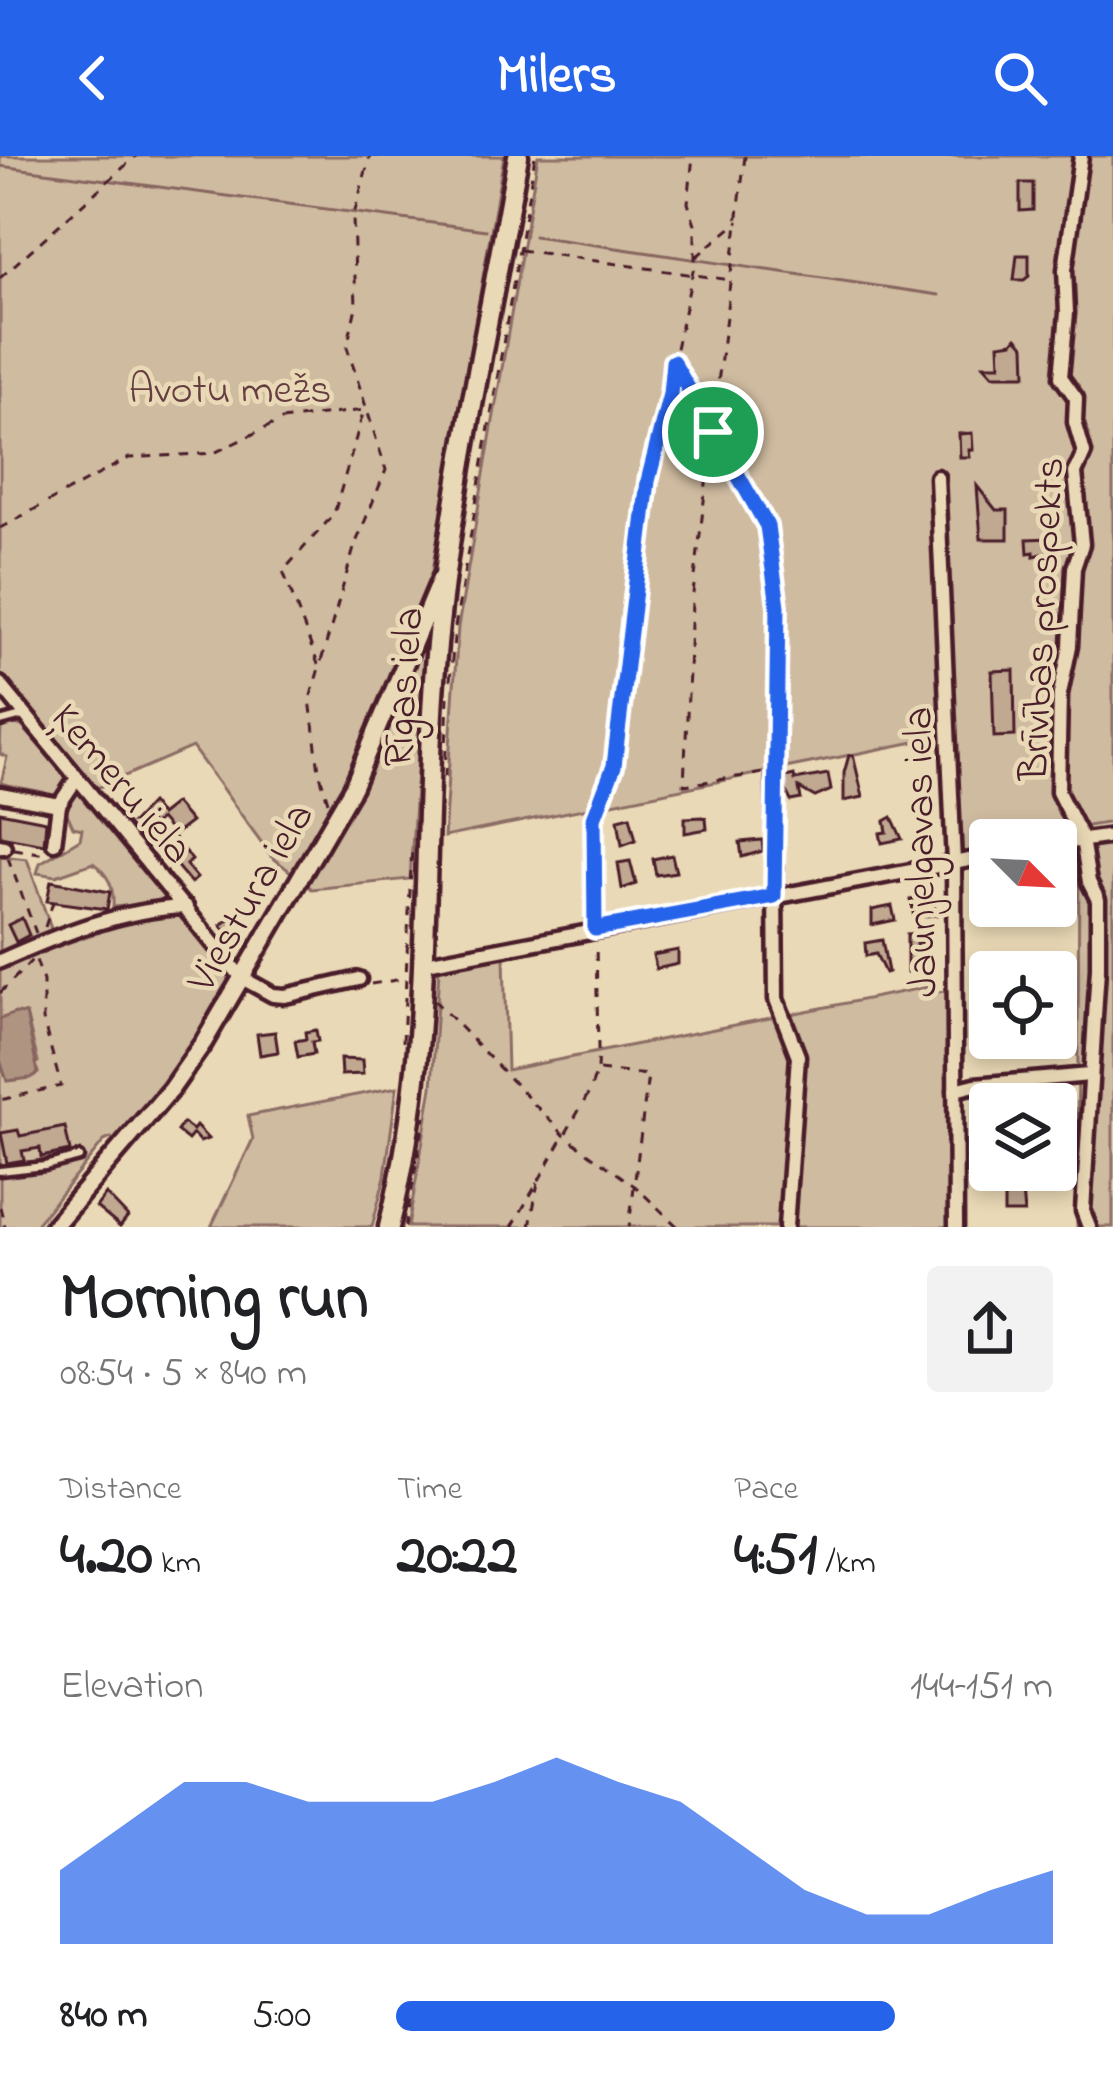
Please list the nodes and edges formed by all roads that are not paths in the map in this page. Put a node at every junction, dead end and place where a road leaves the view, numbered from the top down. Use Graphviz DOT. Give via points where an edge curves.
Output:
graph roads {
  1 [pos="518,156"];
  2 [pos="1081,156"];
  3 [pos="937,477"];
  4 [pos="446,566"];
  5 [pos="0,685"];
  6 [pos="26,715"];
  7 [pos="0,722"];
  8 [pos="774,772"];
  9 [pos="77,778"];
  10 [pos="0,794"];
  11 [pos="58,805"];
  12 [pos="594,818"];
  13 [pos="1113,836"];
  14 [pos="1082,839"];
  15 [pos="1077,840"];
  16 [pos="54,843"];
  17 [pos="969,860"];
  18 [pos="954,863"];
  19 [pos="774,896"];
  20 [pos="186,907"];
  21 [pos="595,929"];
  22 [pos="0,961"];
  23 [pos="421,964"];
  24 [pos="242,978"];
  25 [pos="359,979"];
  26 [pos="1090,1075"];
  27 [pos="955,1090"];
  28 [pos="79,1156"];
  29 [pos="0,1171"];
  30 [pos="53,1227"];
  31 [pos="389,1227"];
  32 [pos="786,1227"];
  33 [pos="956,1227"];
  34 [pos="1089,1227"];
  1 -- 4 [label="main road, Rīgas iela"];
  2 -- 14 [label="street, Brīvības prospekts" via="1061,377 1076,398 1084,454 1075,472 1082,544 1060,694 1058,792"];
  3 -- 18 [label="street, Jaunjelgavas iela"];
  4 -- 23 [label="main road, Rīgas iela"];
  4 -- 24 [label="street, Viestura iela" via="373,744"];
  5 -- 6 [label="street, Ķemeru iela"];
  6 -- 7 [label="lane"];
  6 -- 9 [label="street, Ķemeru iela"];
  8 -- 19 [label="street"];
  9 -- 11 [label="street"];
  9 -- 20 [label="street, Ķemeru iela"];
  10 -- 11 [label="street"];
  11 -- 16 [label="street"];
  12 -- 21 [label="street"];
  13 -- 14 [label="street"];
  14 -- 15 [label="street"];
  14 -- 26 [label="street, Brīvības prospekts" via="1098,900"];
  17 -- 18 [label="street"];
  18 -- 19 [label="street"];
  18 -- 27 [label="street, Jaunjelgavas iela"];
  19 -- 21 [label="street"];
  19 -- 32 [label="street" via="776,999 798,1056"];
  20 -- 22 [label="street" via="150,908"];
  20 -- 24 [label="street, Ķemeru iela"];
  21 -- 23 [label="street"];
  23 -- 31 [label="main road, Rīgas iela" via="414,1094"];
  24 -- 25 [label="street" via="285,996"];
  24 -- 30 [label="street, Viestura iela" via="171,1089"];
  26 -- 27 [label="street"];
  26 -- 34 [label="street, Brīvības prospekts" via="1083,1211"];
  27 -- 33 [label="street, Jaunjelgavas iela"];
  28 -- 29 [label="lane"];
}
